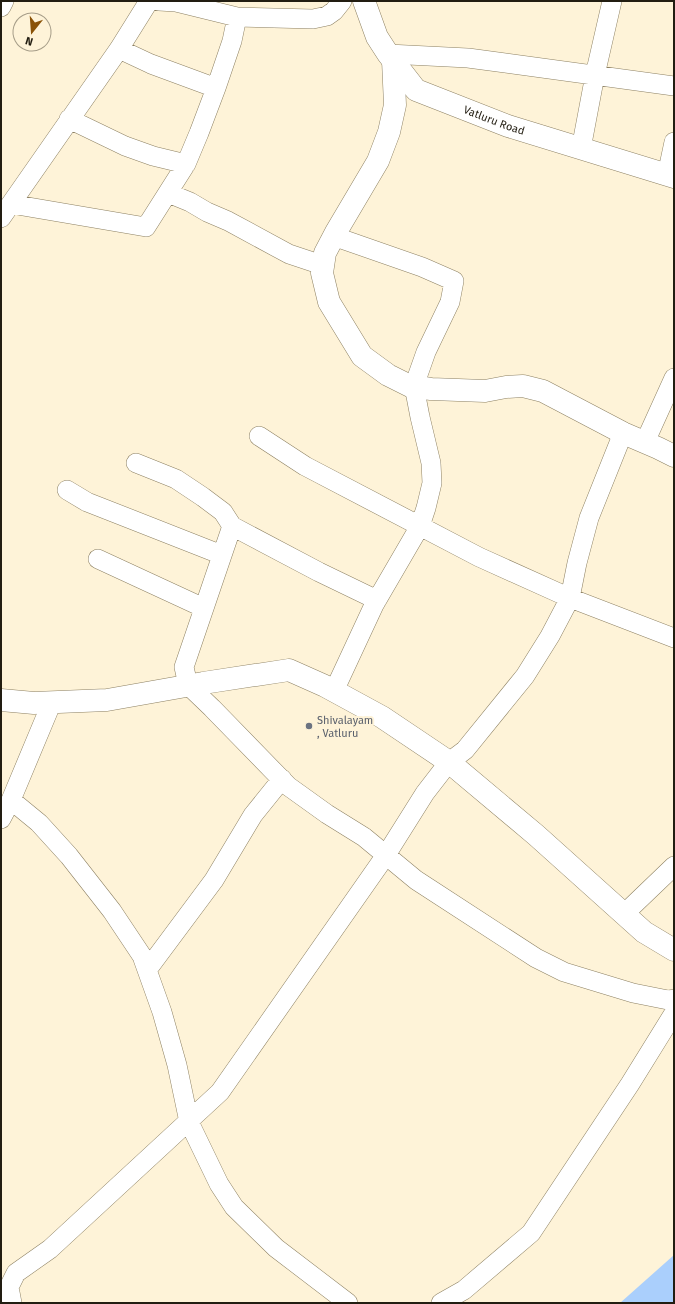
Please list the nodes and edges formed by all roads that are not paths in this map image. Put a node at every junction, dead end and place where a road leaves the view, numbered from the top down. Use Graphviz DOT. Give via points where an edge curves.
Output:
graph roads {
  1 [pos="4,1"];
  2 [pos="149,1"];
  3 [pos="159,1"];
  4 [pos="342,1"];
  5 [pos="364,1"];
  6 [pos="612,1"];
  7 [pos="1,7"];
  8 [pos="237,17"];
  9 [pos="119,49"];
  10 [pos="391,57"];
  11 [pos="595,74"];
  12 [pos="674,86"];
  13 [pos="216,88"];
  14 [pos="69,119"];
  15 [pos="674,142"];
  16 [pos="581,149"];
  17 [pos="186,164"];
  18 [pos="670,176"];
  19 [pos="168,193"];
  20 [pos="6,211"];
  21 [pos="333,236"];
  22 [pos="322,265"];
  23 [pos="674,378"];
  24 [pos="414,386"];
  25 [pos="622,433"];
  26 [pos="259,436"];
  27 [pos="645,442"];
  28 [pos="674,456"];
  29 [pos="136,464"];
  30 [pos="67,490"];
  31 [pos="232,526"];
  32 [pos="420,526"];
  33 [pos="222,555"];
  34 [pos="98,558"];
  35 [pos="570,598"];
  36 [pos="377,600"];
  37 [pos="204,608"];
  38 [pos="674,638"];
  39 [pos="188,685"];
  40 [pos="334,691"];
  41 [pos="1,700"];
  42 [pos="52,702"];
  43 [pos="449,762"];
  44 [pos="282,779"];
  45 [pos="12,800"];
  46 [pos="1,819"];
  47 [pos="386,855"];
  48 [pos="674,866"];
  49 [pos="624,914"];
  50 [pos="674,950"];
  51 [pos="147,970"];
  52 [pos="674,999"];
  53 [pos="674,1013"];
  54 [pos="189,1122"];
  55 [pos="12,1303"];
  56 [pos="348,1303"];
  57 [pos="441,1303"];
  1 -- 7 [label="street"];
  2 -- 9 [label="street"];
  3 -- 8 [label="street" via="176,2"];
  4 -- 8 [label="street" via="327,16 313,20"];
  5 -- 10 [label="street, Vatluru Road" via="377,37"];
  6 -- 11 [label="street"];
  8 -- 13 [label="street" via="232,41"];
  9 -- 13 [label="street"];
  9 -- 14 [label="street"];
  10 -- 11 [label="street" via="468,58"];
  10 -- 16 [label="street, Vatluru Road" via="416,90 508,126"];
  10 -- 21 [label="street" via="395,105 389,132 378,161"];
  11 -- 12 [label="street"];
  11 -- 16 [label="street"];
  13 -- 17 [label="street"];
  14 -- 17 [label="street" via="125,146"];
  14 -- 20 [label="street"];
  15 -- 18 [label="street"];
  16 -- 18 [label="street, Vatluru Road"];
  17 -- 19 [label="street"];
  19 -- 20 [label="street" via="146,227"];
  19 -- 22 [label="street" via="228,221 289,254"];
  21 -- 22 [label="street"];
  21 -- 24 [label="street" via="454,281 450,302 426,352"];
  22 -- 24 [label="street" via="329,302 362,356 388,375"];
  23 -- 27 [label="street"];
  24 -- 25 [label="street" via="485,391 523,386 543,391"];
  24 -- 32 [label="street" via="432,483"];
  25 -- 27 [label="street"];
  25 -- 35 [label="street" via="589,518"];
  26 -- 32 [label="street" via="305,466"];
  27 -- 28 [label="street"];
  29 -- 31 [label="street" via="176,479 223,512"];
  30 -- 33 [label="street" via="87,502"];
  31 -- 33 [label="street"];
  31 -- 36 [label="street"];
  32 -- 35 [label="street" via="479,557"];
  32 -- 36 [label="street"];
  33 -- 37 [label="street"];
  34 -- 37 [label="street"];
  35 -- 38 [label="street"];
  35 -- 43 [label="street" via="525,676 465,750"];
  36 -- 40 [label="street"];
  37 -- 39 [label="street" via="184,667"];
  39 -- 40 [label="street" via="289,670"];
  39 -- 42 [label="street" via="107,700"];
  39 -- 44 [label="street"];
  40 -- 43 [label="street" via="382,717"];
  41 -- 42 [label="street"];
  42 -- 45 [label="street"];
  43 -- 47 [label="street" via="425,793"];
  43 -- 49 [label="street"];
  44 -- 47 [label="street" via="288,786 364,837"];
  44 -- 51 [label="street" via="253,815 214,880"];
  45 -- 46 [label="street"];
  45 -- 51 [label="street" via="69,856 112,910 142,956"];
  47 -- 52 [label="street" via="416,880 536,958 564,972 633,993"];
  47 -- 54 [label="street" via="220,1092"];
  48 -- 49 [label="street"];
  49 -- 50 [label="street" via="644,932"];
  51 -- 54 [label="street" via="177,1065"];
  53 -- 57 [label="street" via="531,1233 464,1290"];
  54 -- 55 [label="street" via="50,1249 16,1273 9,1287"];
  54 -- 56 [label="street" via="219,1184 234,1207 276,1248"];
}
